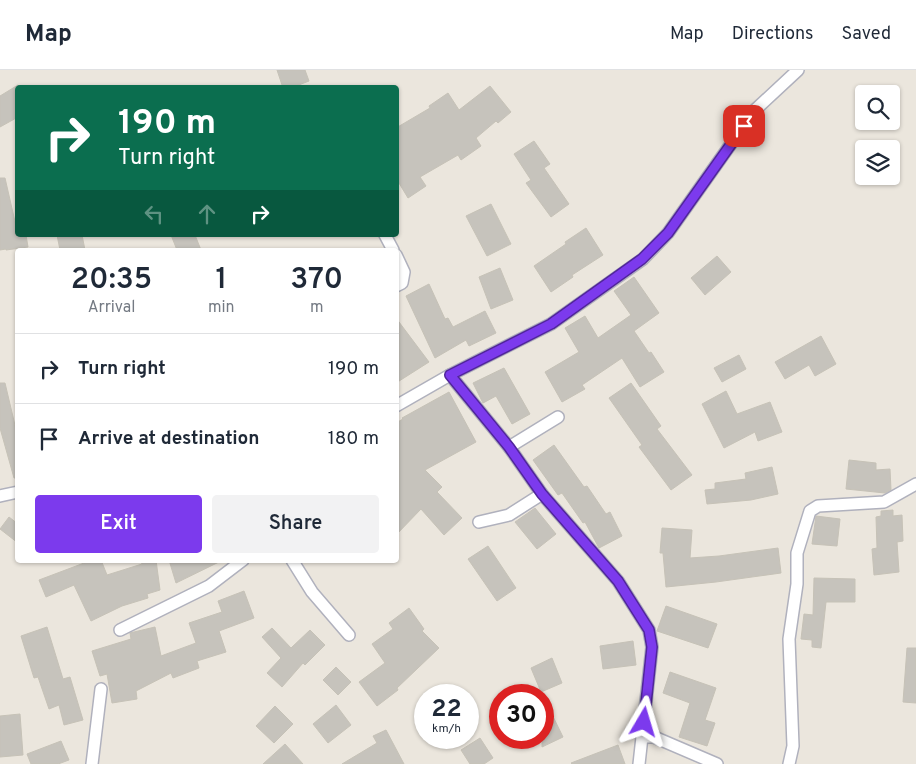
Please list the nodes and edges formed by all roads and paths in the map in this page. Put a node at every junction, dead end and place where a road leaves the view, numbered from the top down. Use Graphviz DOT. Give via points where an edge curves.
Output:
graph roads {
  1 [pos="798,70"];
  2 [pos="399,261"];
  3 [pos="399,284"];
  4 [pos="450,375"];
  5 [pos="399,404"];
  6 [pos="558,417"];
  7 [pos="509,447"];
  8 [pos="916,484"];
  9 [pos="15,493"];
  10 [pos="542,494"];
  11 [pos="0,496"];
  12 [pos="480,522"];
  13 [pos="239,563"];
  14 [pos="294,563"];
  15 [pos="120,630"];
  16 [pos="349,635"];
  17 [pos="101,690"];
  18 [pos="642,737"];
  19 [pos="92,764"];
  20 [pos="639,764"];
  21 [pos="717,764"];
  22 [pos="789,764"];
  1 -- 4 [label="street" via="755,110 668,233 642,259 551,324"];
  2 -- 3 [label="street" via="404,272"];
  4 -- 5 [label="street"];
  4 -- 7 [label="street"];
  6 -- 7 [label="street"];
  7 -- 10 [label="street"];
  8 -- 22 [label="street" via="884,502 818,506 810,510 797,553 797,584 789,639 793,746"];
  9 -- 11 [label="street"];
  10 -- 12 [label="street" via="509,515"];
  10 -- 18 [label="street" via="618,581 649,630 652,647"];
  13 -- 15 [label="street" via="209,586"];
  14 -- 16 [label="street" via="312,592"];
  17 -- 19 [label="street"];
  18 -- 20 [label="street"];
  18 -- 21 [label="street" via="654,737"];
}
